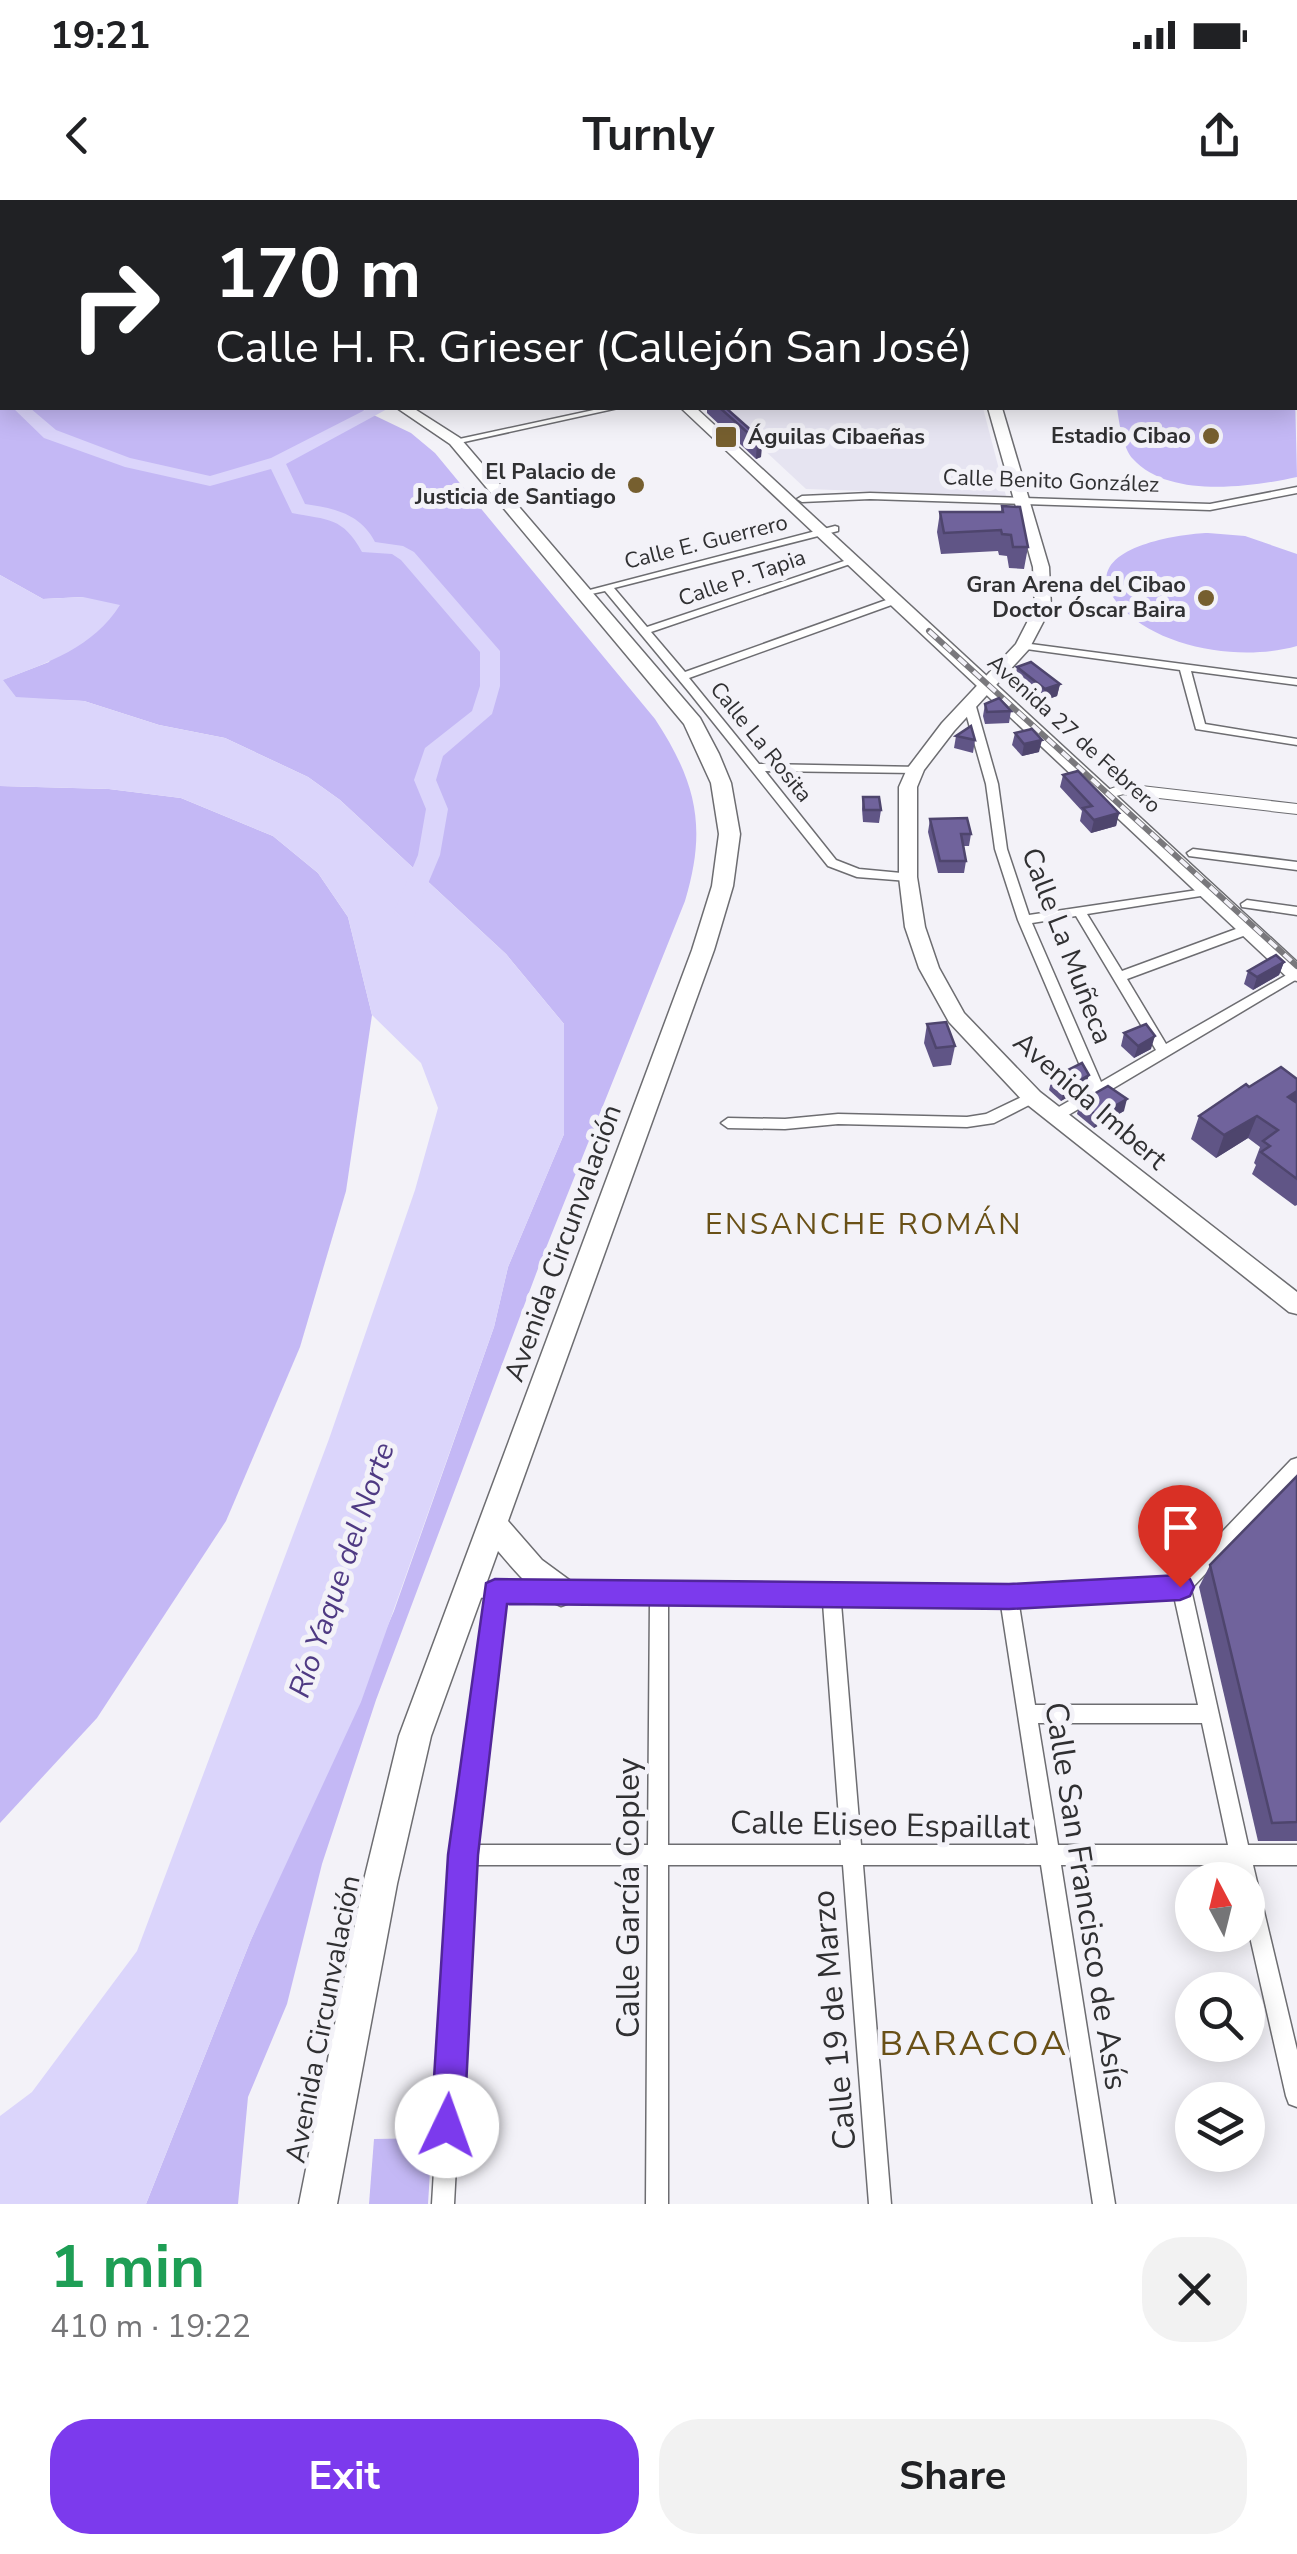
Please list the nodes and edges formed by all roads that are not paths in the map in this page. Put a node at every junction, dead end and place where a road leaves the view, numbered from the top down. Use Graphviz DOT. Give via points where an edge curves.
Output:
graph roads {
  1 [pos="407,410"];
  2 [pos="570,410"];
  3 [pos="603,410"];
  4 [pos="690,410"];
  5 [pos="710,410"];
  6 [pos="996,410"];
  7 [pos="450,437"];
  8 [pos="1297,490"];
  9 [pos="802,499"];
  10 [pos="1022,500"];
  11 [pos="824,528"];
  12 [pos="852,562"];
  13 [pos="591,588"];
  14 [pos="893,601"];
  15 [pos="645,631"];
  16 [pos="1023,646"];
  17 [pos="1185,668"];
  18 [pos="684,676"];
  19 [pos="991,681"];
  20 [pos="1297,682"];
  21 [pos="969,704"];
  22 [pos="1297,742"];
  23 [pos="755,766"];
  24 [pos="916,769"];
  25 [pos="1114,792"];
  26 [pos="1297,809"];
  27 [pos="1193,853"];
  28 [pos="1297,866"];
  29 [pos="908,878"];
  30 [pos="1207,890"];
  31 [pos="1247,904"];
  32 [pos="1079,911"];
  33 [pos="1297,911"];
  34 [pos="1024,920"];
  35 [pos="1249,929"];
  36 [pos="1297,950"];
  37 [pos="1297,973"];
  38 [pos="1120,978"];
  39 [pos="1162,1050"];
  40 [pos="1098,1088"];
  41 [pos="1032,1097"];
  42 [pos="1055,1116"];
  43 [pos="728,1123"];
  44 [pos="1297,1306"];
  45 [pos="1297,1465"];
  46 [pos="493,1525"];
  47 [pos="1180,1587"];
  48 [pos="482,1591"];
  49 [pos="660,1591"];
  50 [pos="560,1592"];
  51 [pos="831,1592"];
  52 [pos="1009,1597"];
  53 [pos="1026,1714"];
  54 [pos="1209,1714"];
  55 [pos="659,1852"];
  56 [pos="850,1854"];
  57 [pos="1240,1854"];
  58 [pos="463,1855"];
  59 [pos="1297,1855"];
  60 [pos="1048,1856"];
  61 [pos="1242,1862"];
  62 [pos="1263,1952"];
  63 [pos="1297,2096"];
  64 [pos="318,2204"];
  65 [pos="443,2204"];
  66 [pos="657,2204"];
  67 [pos="880,2204"];
  68 [pos="1104,2204"];
  1 -- 7 [label="main road, Avenida Circunvalación"];
  2 -- 7 [label="street"];
  3 -- 7 [label="street"];
  4 -- 11 [label="main road, Avenida 27 de Febrero"];
  5 -- 9 [label="main road, Avenida 27 de Febrero"];
  6 -- 10 [label="main road, Avenida Imbert"];
  7 -- 13 [label="main road, Avenida Circunvalación"];
  8 -- 10 [label="street, Calle Benito González" via="1210,506"];
  9 -- 10 [label="street, Calle Benito González"];
  9 -- 11 [label="main road, Avenida 27 de Febrero"];
  10 -- 16 [label="main road, Avenida Imbert" via="1044,600"];
  11 -- 12 [label="main road, Avenida 27 de Febrero"];
  11 -- 13 [label="street, Calle E. Guerrero"];
  11 -- 13 [label="street, Calle E. Guerrero"];
  11 -- 19 [label="main road, Avenida 27 de Febrero"];
  12 -- 14 [label="main road, Avenida 27 de Febrero"];
  12 -- 15 [label="street, Calle P. Tapia"];
  13 -- 15 [label="street, Calle La Rosita"];
  13 -- 46 [label="main road, Avenida Circunvalación" via="693,722 718,766 730,847 703,950"];
  14 -- 18 [label="street"];
  14 -- 19 [label="main road, Avenida 27 de Febrero"];
  15 -- 18 [label="street, Calle La Rosita"];
  16 -- 17 [label="street"];
  16 -- 19 [label="main road, Avenida Imbert"];
  17 -- 20 [label="street"];
  17 -- 22 [label="street" via="1203,729"];
  18 -- 23 [label="street, Calle La Rosita"];
  19 -- 21 [label="main road, Avenida Imbert"];
  19 -- 25 [label="main road, Avenida 27 de Febrero"];
  21 -- 24 [label="main road, Avenida Imbert"];
  21 -- 34 [label="street, Calle La Muñeca"];
  23 -- 24 [label="street"];
  23 -- 29 [label="street, Calle La Rosita" via="832,863"];
  24 -- 29 [label="main road, Avenida Imbert" via="907,799"];
  25 -- 26 [label="street"];
  25 -- 27 [label="main road, Avenida 27 de Febrero"];
  25 -- 30 [label="main road, Avenida 27 de Febrero"];
  27 -- 28 [label="street"];
  27 -- 31 [label="main road, Avenida 27 de Febrero"];
  29 -- 41 [label="main road, Avenida Imbert" via="928,968 956,1017"];
  30 -- 32 [label="street"];
  30 -- 35 [label="main road, Avenida 27 de Febrero"];
  31 -- 33 [label="street"];
  31 -- 36 [label="main road, Avenida 27 de Febrero"];
  32 -- 34 [label="street"];
  32 -- 38 [label="street"];
  34 -- 40 [label="street, Calle La Muñeca"];
  35 -- 37 [label="main road, Avenida 27 de Febrero"];
  35 -- 38 [label="street"];
  37 -- 39 [label="street"];
  38 -- 39 [label="street"];
  39 -- 40 [label="street"];
  40 -- 42 [label="street"];
  41 -- 42 [label="main road, Avenida Imbert"];
  41 -- 43 [label="street" via="967,1122"];
  42 -- 44 [label="main road, Avenida Imbert"];
  45 -- 47 [label="street"];
  46 -- 48 [label="main road, Avenida Circunvalación"];
  46 -- 50 [label="main road"];
  47 -- 52 [label="street"];
  47 -- 54 [label="street"];
  48 -- 50 [label="street"];
  48 -- 58 [label="street"];
  48 -- 64 [label="main road, Avenida Circunvalación" via="415,1736"];
  49 -- 50 [label="street"];
  49 -- 51 [label="street"];
  49 -- 55 [label="street, Calle García Copley"];
  51 -- 52 [label="street"];
  51 -- 56 [label="street, Calle 19 de Marzo"];
  52 -- 53 [label="street, Calle San Francisco de Asís"];
  53 -- 54 [label="street"];
  53 -- 60 [label="street, Calle San Francisco de Asís"];
  54 -- 57 [label="street"];
  55 -- 56 [label="street, Calle Eliseo Espaillat"];
  55 -- 58 [label="street, Calle Eliseo Espaillat"];
  55 -- 66 [label="street, Calle García Copley"];
  56 -- 60 [label="street, Calle Eliseo Espaillat"];
  56 -- 67 [label="street, Calle 19 de Marzo"];
  57 -- 59 [label="street, Calle Eliseo Espaillat"];
  57 -- 60 [label="street, Calle Eliseo Espaillat"];
  57 -- 61 [label="street"];
  58 -- 65 [label="street"];
  60 -- 68 [label="street, Calle San Francisco de Asís"];
  62 -- 63 [label="street"];
}
